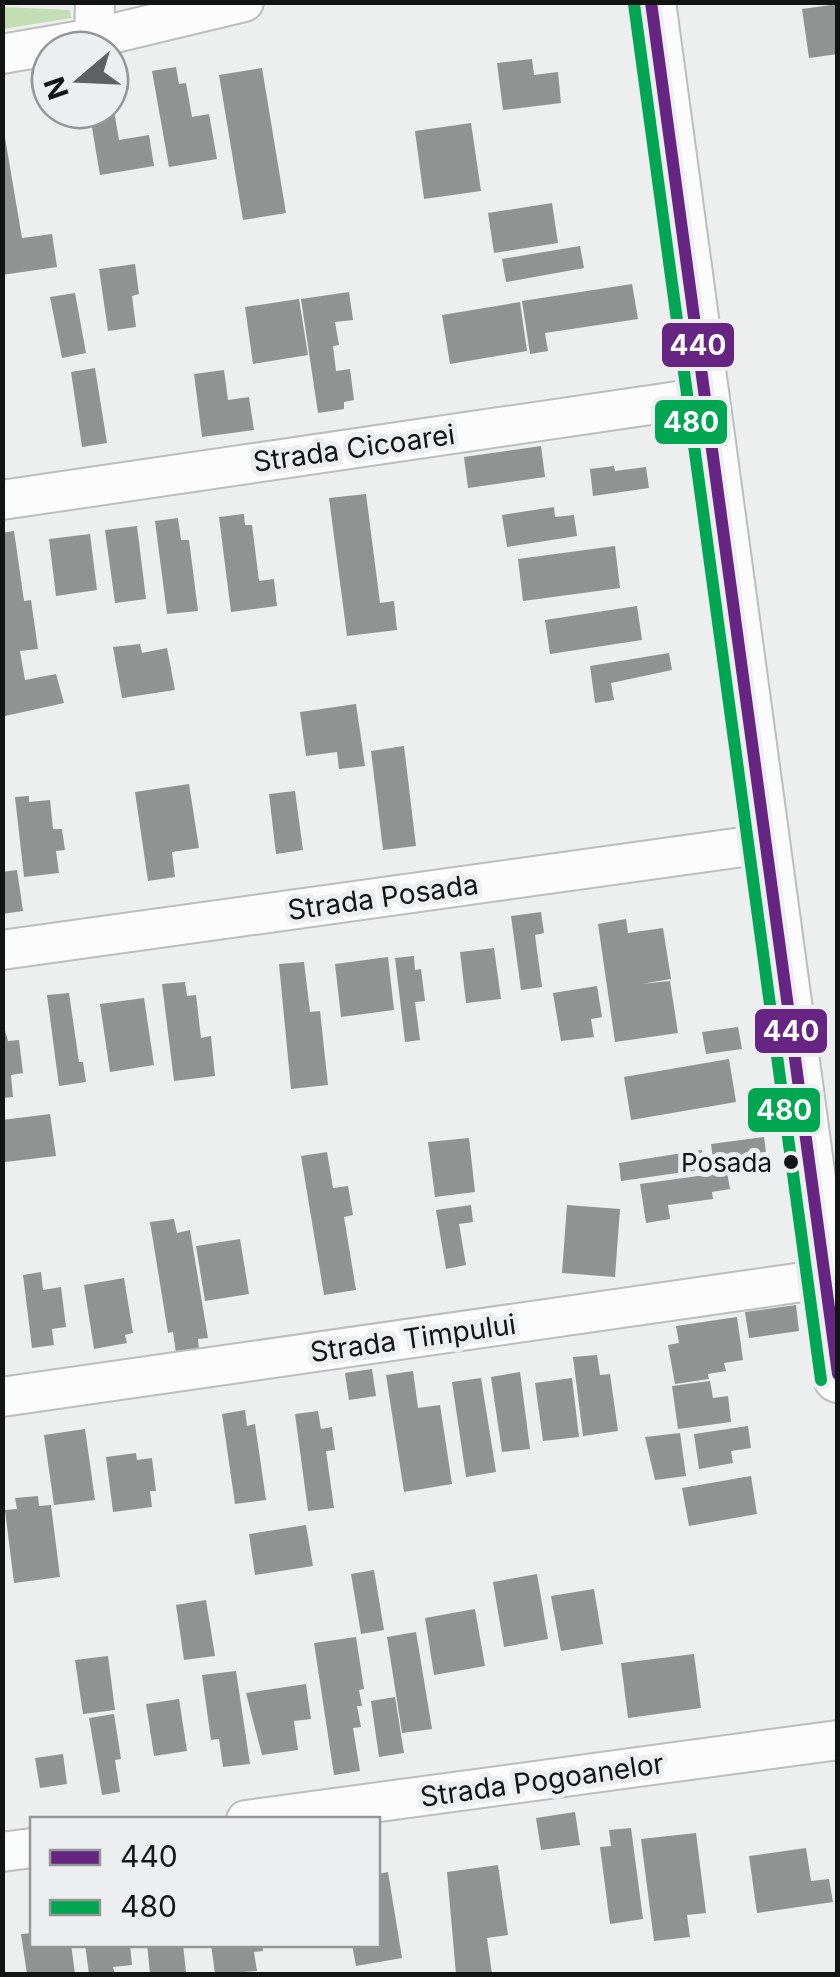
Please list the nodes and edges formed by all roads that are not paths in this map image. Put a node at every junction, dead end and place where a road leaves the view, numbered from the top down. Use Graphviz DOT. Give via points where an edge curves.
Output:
graph roads {
  1 [pos="244,2"];
  2 [pos="651,2"];
  3 [pos="94,20"];
  4 [pos="2,54"];
  5 [pos="704,397"];
  6 [pos="2,500"];
  7 [pos="764,844"];
  8 [pos="2,950"];
  9 [pos="824,1279"];
  10 [pos="838,1378"];
  11 [pos="2,1396"];
  12 [pos="838,1740"];
  13 [pos="268,1817"];
  14 [pos="30,1848"];
  15 [pos="2,1852"];
  1 -- 3 [label="street"];
  2 -- 5 [label="main road"];
  3 -- 4 [label="street"];
  5 -- 6 [label="street, Strada Cicoarei"];
  5 -- 7 [label="main road"];
  7 -- 8 [label="street, Strada Posada"];
  7 -- 9 [label="main road"];
  9 -- 10 [label="main road"];
  9 -- 11 [label="street, Strada Timpului"];
  12 -- 13 [label="street, Strada Pogoanelor"];
  14 -- 15 [label="street"];
}
